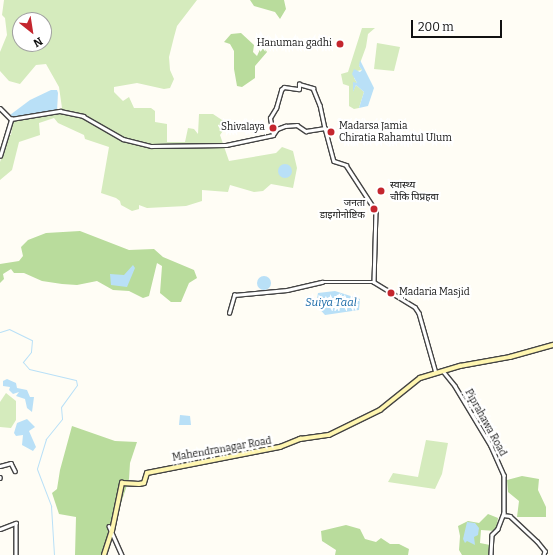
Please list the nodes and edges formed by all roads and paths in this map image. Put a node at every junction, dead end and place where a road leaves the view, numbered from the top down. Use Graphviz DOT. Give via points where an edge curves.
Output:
graph roads {
  1 [pos="0,108"];
  2 [pos="11,119"];
  3 [pos="325,128"];
  4 [pos="273,135"];
  5 [pos="0,156"];
  6 [pos="374,282"];
  7 [pos="229,313"];
  8 [pos="553,345"];
  9 [pos="443,371"];
  10 [pos="436,373"];
  11 [pos="0,466"];
  12 [pos="15,471"];
  13 [pos="504,513"];
  14 [pos="109,526"];
  15 [pos="0,529"];
  16 [pos="112,531"];
  17 [pos="16,555"];
  18 [pos="104,555"];
  19 [pos="122,555"];
  20 [pos="491,555"];
  21 [pos="544,555"];
  1 -- 2 [label="street"];
  2 -- 4 [label="street" via="68,113 83,116 123,140 151,146 226,145"];
  2 -- 5 [label="street"];
  3 -- 4 [label="street" via="306,131 297,125 285,126 277,128"];
  3 -- 4 [label="street" via="313,88 299,84 299,88 284,87 281,90 270,118 269,127"];
  3 -- 6 [label="street" via="334,161 346,165 376,211"];
  6 -- 7 [label="street" via="322,282 286,290 234,295"];
  6 -- 10 [label="street" via="415,307"];
  8 -- 9 [label="street, Mahendranagar Road"];
  9 -- 10 [label="street, Mahendranagar Road"];
  9 -- 13 [label="street, Piprahawa Road" via="456,386 504,475"];
  10 -- 16 [label="street, Mahendranagar Road" via="413,382 380,410 329,435 300,439 280,447 147,473 144,483 140,484 122,483"];
  11 -- 12 [label="street" via="11,462"];
  13 -- 20 [label="street, Piprahawa Road" via="498,529 492,535"];
  13 -- 21 [label="street" via="503,515 514,520 537,541 545,550"];
  14 -- 16 [label="street"];
  15 -- 17 [label="street" via="16,523"];
  16 -- 18 [label="street, Mahendranagar Road"];
  16 -- 19 [label="street"];
}
